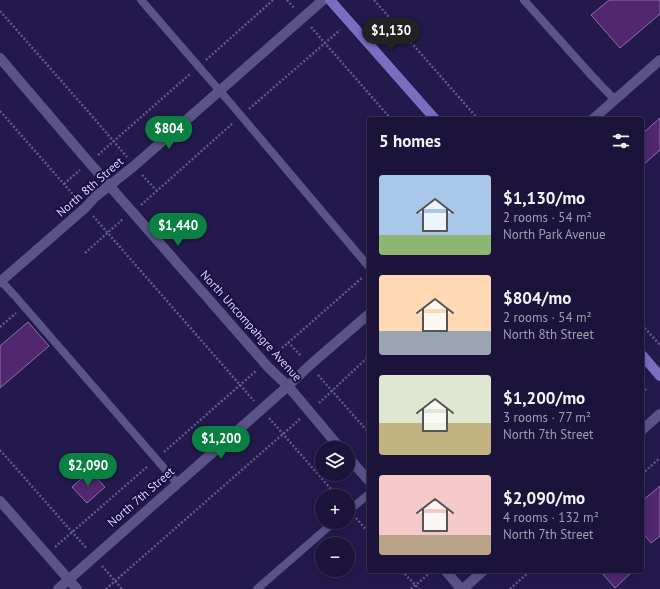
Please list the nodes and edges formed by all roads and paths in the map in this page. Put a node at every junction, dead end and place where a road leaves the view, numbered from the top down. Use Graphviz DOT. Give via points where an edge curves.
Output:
graph roads {
  1 [pos="141,0"];
  2 [pos="287,0"];
  3 [pos="323,0"];
  4 [pos="330,0"];
  5 [pos="373,0"];
  6 [pos="524,0"];
  7 [pos="0,11"];
  8 [pos="302,17"];
  9 [pos="349,21"];
  10 [pos="324,43"];
  11 [pos="0,58"];
  12 [pos="660,60"];
  13 [pos="220,91"];
  14 [pos="615,100"];
  15 [pos="0,111"];
  16 [pos="241,116"];
  17 [pos="389,117"];
  18 [pos="433,117"];
  19 [pos="476,117"];
  20 [pos="595,117"];
  21 [pos="134,166"];
  22 [pos="110,185"];
  23 [pos="157,191"];
  24 [pos="85,208"];
  25 [pos="133,212"];
  26 [pos="107,234"];
  27 [pos="85,253"];
  28 [pos="367,265"];
  29 [pos="363,276"];
  30 [pos="0,281"];
  31 [pos="24,306"];
  32 [pos="367,316"];
  33 [pos="0,327"];
  34 [pos="644,327"];
  35 [pos="288,342"];
  36 [pos="660,345"];
  37 [pos="644,357"];
  38 [pos="367,358"];
  39 [pos="266,363"];
  40 [pos="310,365"];
  41 [pos="660,376"];
  42 [pos="240,385"];
  43 [pos="288,386"];
  44 [pos="644,388"];
  45 [pos="332,391"];
  46 [pos="647,392"];
  47 [pos="318,404"];
  48 [pos="259,407"];
  49 [pos="660,414"];
  50 [pos="268,417"];
  51 [pos="302,417"];
  52 [pos="644,428"];
  53 [pos="367,431"];
  54 [pos="283,434"];
  55 [pos="334,441"];
  56 [pos="0,450"];
  57 [pos="660,458"];
  58 [pos="156,459"];
  59 [pos="355,465"];
  60 [pos="644,472"];
  61 [pos="367,479"];
  62 [pos="177,483"];
  63 [pos="331,489"];
  64 [pos="367,496"];
  65 [pos="0,501"];
  66 [pos="355,505"];
  67 [pos="355,518"];
  68 [pos="326,529"];
  69 [pos="367,531"];
  70 [pos="47,554"];
  71 [pos="91,554"];
  72 [pos="100,564"];
  73 [pos="404,573"];
  74 [pos="429,573"];
  75 [pos="448,573"];
  76 [pos="481,573"];
  77 [pos="528,573"];
  78 [pos="68,579"];
  79 [pos="115,581"];
  80 [pos="416,585"];
  81 [pos="58,589"];
  82 [pos="77,589"];
  83 [pos="106,589"];
  84 [pos="122,589"];
  85 [pos="257,589"];
  86 [pos="411,589"];
  87 [pos="419,589"];
  88 [pos="462,589"];
  89 [pos="510,589"];
  1 -- 13 [label="lane"];
  2 -- 8 [label="path"];
  3 -- 8 [label="street, North 8th Street"];
  4 -- 9 [label="street"];
  5 -- 19 [label="path"];
  6 -- 14 [label="lane"];
  7 -- 21 [label="path"];
  8 -- 10 [label="path"];
  8 -- 13 [label="street, North 8th Street"];
  9 -- 10 [label="path"];
  9 -- 18 [label="street"];
  10 -- 16 [label="path"];
  10 -- 17 [label="path"];
  11 -- 22 [label="street, North Uncompahgre Avenue"];
  12 -- 14 [label="street"];
  13 -- 16 [label="lane"];
  13 -- 21 [label="street, North 8th Street"];
  14 -- 20 [label="street"];
  15 -- 24 [label="path"];
  16 -- 23 [label="path"];
  16 -- 28 [label="lane"];
  21 -- 22 [label="street, North 8th Street"];
  21 -- 23 [label="path"];
  22 -- 24 [label="street, North 8th Street"];
  22 -- 25 [label="street, North Uncompahgre Avenue"];
  23 -- 25 [label="path"];
  24 -- 26 [label="path"];
  24 -- 30 [label="street, North 8th Street"];
  25 -- 26 [label="path"];
  25 -- 39 [label="street, North Uncompahgre Avenue"];
  26 -- 27 [label="path"];
  26 -- 42 [label="path"];
  29 -- 35 [label="path"];
  30 -- 31 [label="lane"];
  31 -- 33 [label="path"];
  31 -- 58 [label="lane"];
  32 -- 40 [label="street, North 7th Street"];
  34 -- 36 [label="path"];
  35 -- 39 [label="path"];
  35 -- 40 [label="path"];
  37 -- 41 [label="street"];
  38 -- 45 [label="path"];
  39 -- 42 [label="path"];
  39 -- 43 [label="street, North Uncompahgre Avenue"];
  40 -- 43 [label="street, North 7th Street"];
  40 -- 45 [label="path"];
  42 -- 48 [label="path"];
  42 -- 58 [label="path"];
  43 -- 55 [label="street, North Uncompahgre Avenue"];
  43 -- 62 [label="street, North 7th Street"];
  44 -- 46 [label="path"];
  45 -- 47 [label="path"];
  45 -- 53 [label="path"];
  49 -- 52 [label="street"];
  50 -- 54 [label="path"];
  51 -- 54 [label="path"];
  54 -- 63 [label="path"];
  54 -- 79 [label="path"];
  56 -- 71 [label="path"];
  57 -- 60 [label="path"];
  58 -- 62 [label="lane"];
  58 -- 70 [label="path"];
  59 -- 61 [label="street"];
  62 -- 78 [label="street, North 7th Street"];
  64 -- 66 [label="lane"];
  65 -- 70 [label="street"];
  67 -- 69 [label="path"];
  68 -- 85 [label="lane"];
  70 -- 78 [label="street"];
  72 -- 79 [label="path"];
  73 -- 80 [label="path"];
  74 -- 80 [label="path"];
  75 -- 88 [label="street"];
  76 -- 88 [label="street"];
  77 -- 89 [label="path"];
  78 -- 81 [label="street, North 7th Street"];
  78 -- 82 [label="street"];
  79 -- 83 [label="path"];
  79 -- 84 [label="path"];
  80 -- 86 [label="path"];
  80 -- 87 [label="path"];
}
